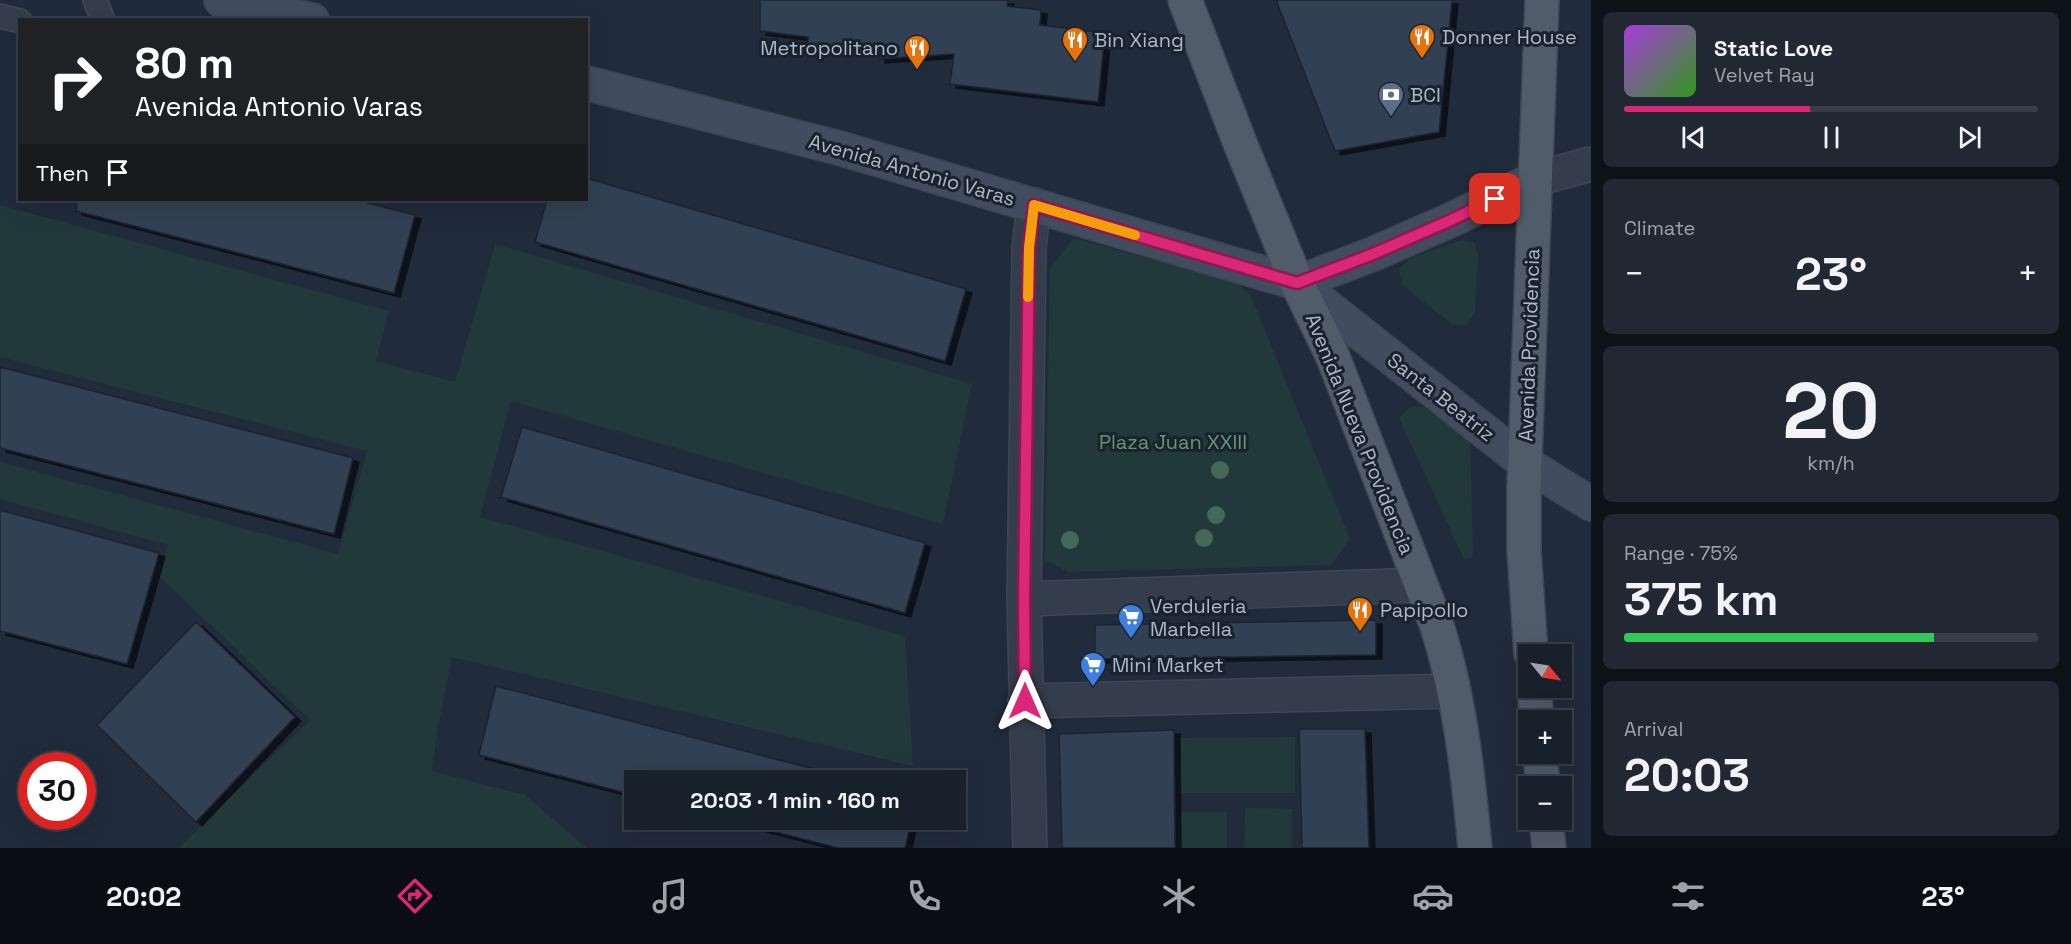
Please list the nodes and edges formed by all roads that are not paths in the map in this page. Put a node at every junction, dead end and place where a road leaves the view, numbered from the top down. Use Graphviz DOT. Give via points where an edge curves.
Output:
graph roads {
  1 [pos="95,0"];
  2 [pos="221,0"];
  3 [pos="1185,0"];
  4 [pos="1542,0"];
  5 [pos="0,16"];
  6 [pos="102,18"];
  7 [pos="303,18"];
  8 [pos="18,20"];
  9 [pos="588,84"];
  10 [pos="1591,164"];
  11 [pos="1535,179"];
  12 [pos="1034,205"];
  13 [pos="1297,283"];
  14 [pos="1525,463"];
  15 [pos="1591,504"];
  16 [pos="1421,585"];
  17 [pos="1024,599"];
  18 [pos="1530,644"];
  19 [pos="1454,691"];
  20 [pos="1025,701"];
  21 [pos="1547,830"];
  22 [pos="1030,848"];
  23 [pos="1475,848"];
  24 [pos="1549,848"];
  1 -- 6 [label="lane"];
  2 -- 7 [label="main road"];
  3 -- 13 [label="main road, Avenida Nueva Providencia"];
  4 -- 11 [label="main road, Avenida Providencia"];
  5 -- 8 [label="lane"];
  9 -- 12 [label="main road, Avenida Antonio Varas" via="839,148"];
  10 -- 11 [label="street"];
  11 -- 13 [label="main road" via="1451,220"];
  11 -- 14 [label="main road, Avenida Providencia"];
  12 -- 13 [label="main road, Avenida Antonio Varas"];
  12 -- 17 [label="street" via="1029,248"];
  13 -- 14 [label="main road, Santa Beatriz"];
  13 -- 16 [label="main road, Avenida Nueva Providencia" via="1333,357"];
  14 -- 15 [label="main road, Santa Beatriz"];
  14 -- 18 [label="main road, Avenida Providencia" via="1524,550"];
  16 -- 17 [label="street"];
  16 -- 19 [label="main road, Avenida Nueva Providencia" via="1450,665"];
  17 -- 20 [label="street"];
  19 -- 20 [label="street"];
  19 -- 23 [label="main road, Avenida Nueva Providencia" via="1468,768"];
  20 -- 22 [label="street"];
  21 -- 24 [label="main road"];
}
